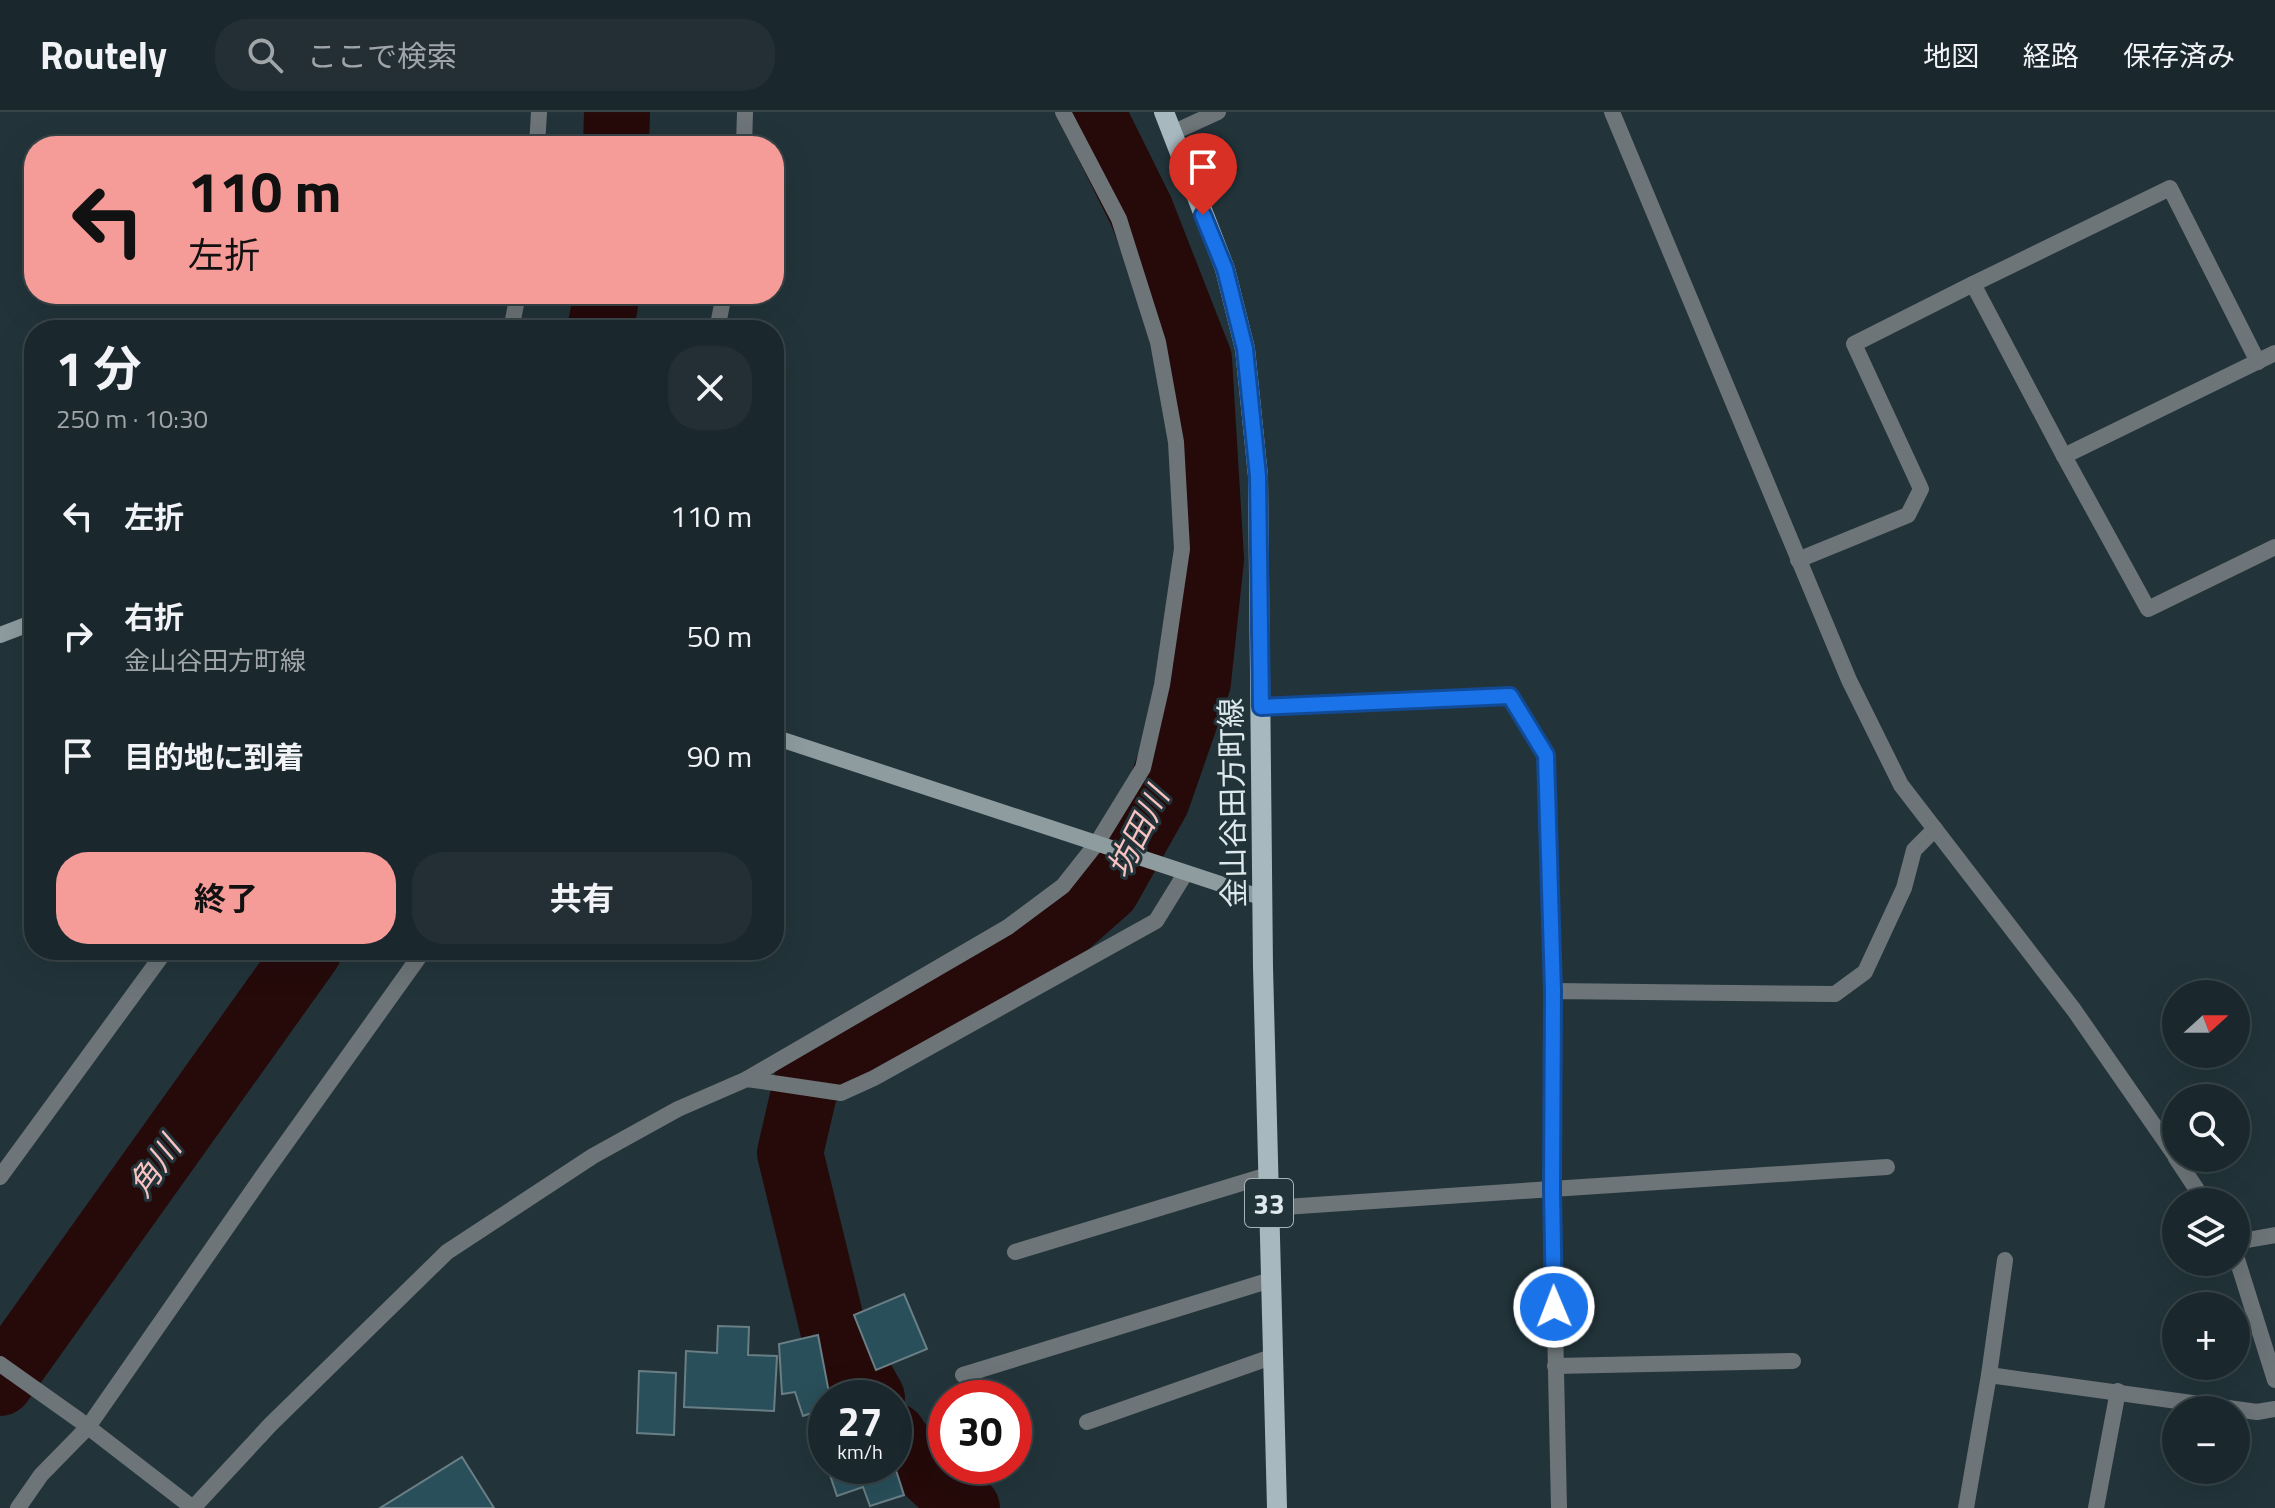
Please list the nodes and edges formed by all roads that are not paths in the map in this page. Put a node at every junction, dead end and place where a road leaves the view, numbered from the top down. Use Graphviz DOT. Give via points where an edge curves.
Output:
graph roads {
  1 [pos="539,112"];
  2 [pos="745,112"];
  3 [pos="1063,112"];
  4 [pos="1164,112"];
  5 [pos="1218,112"];
  6 [pos="1612,112"];
  7 [pos="1172,133"];
  8 [pos="538,136"];
  9 [pos="744,136"];
  10 [pos="1973,284"];
  11 [pos="2275,353"];
  12 [pos="2258,362"];
  13 [pos="2064,456"];
  14 [pos="2275,547"];
  15 [pos="1798,560"];
  16 [pos="24,626"];
  17 [pos="0,635"];
  18 [pos="1261,707"];
  19 [pos="784,740"];
  20 [pos="1935,829"];
  21 [pos="1103,845"];
  22 [pos="1185,874"];
  23 [pos="1263,898"];
  24 [pos="159,960"];
  25 [pos="417,960"];
  26 [pos="1553,991"];
  27 [pos="747,1079"];
  28 [pos="2162,1138"];
  29 [pos="1887,1167"];
  30 [pos="1268,1175"];
  31 [pos="0,1177"];
  32 [pos="1552,1189"];
  33 [pos="1269,1208"];
  34 [pos="2275,1235"];
  35 [pos="2250,1239"];
  36 [pos="1015,1252"];
  37 [pos="2005,1260"];
  38 [pos="2242,1276"];
  39 [pos="1271,1280"];
  40 [pos="1274,1356"];
  41 [pos="1793,1361"];
  42 [pos="0,1364"];
  43 [pos="1555,1366"];
  44 [pos="963,1375"];
  45 [pos="1989,1375"];
  46 [pos="2275,1380"];
  47 [pos="2118,1391"];
  48 [pos="2275,1409"];
  49 [pos="1087,1422"];
  50 [pos="84,1424"];
  51 [pos="18,1508"];
  52 [pos="193,1508"];
  53 [pos="1277,1508"];
  54 [pos="1559,1508"];
  55 [pos="1966,1508"];
  56 [pos="2096,1508"];
  1 -- 8 [label="street"];
  2 -- 9 [label="street"];
  3 -- 21 [label="street" via="1119,219 1158,342 1176,442 1182,549 1162,685 1143,768"];
  4 -- 7 [label="main road, 金山谷田方町線 / 33"];
  5 -- 7 [label="street"];
  6 -- 15 [label="street"];
  7 -- 18 [label="main road, 金山谷田方町線 / 33" via="1225,269 1245,349 1258,476"];
  10 -- 12 [label="street" via="2170,188"];
  10 -- 13 [label="street"];
  10 -- 15 [label="street" via="1854,344 1921,489 1908,515"];
  11 -- 12 [label="street"];
  12 -- 13 [label="street"];
  13 -- 14 [label="street" via="2148,609"];
  15 -- 20 [label="street" via="1901,785"];
  16 -- 17 [label="street"];
  18 -- 23 [label="main road, 金山谷田方町線 / 33"];
  18 -- 26 [label="street" via="1510,696 1546,755"];
  19 -- 21 [label="street"];
  20 -- 26 [label="street" via="1914,850 1904,888 1865,972 1835,994"];
  20 -- 28 [label="street" via="2074,1010"];
  21 -- 22 [label="street"];
  21 -- 27 [label="street" via="1063,886 1008,927"];
  22 -- 23 [label="street"];
  22 -- 27 [label="street" via="1156,921 874,1078 841,1093"];
  23 -- 30 [label="main road, 金山谷田方町線 / 33"];
  24 -- 31 [label="street"];
  25 -- 50 [label="street"];
  26 -- 32 [label="street"];
  27 -- 52 [label="street" via="678,1109 593,1156 447,1252"];
  29 -- 32 [label="street"];
  30 -- 33 [label="main road, 金山谷田方町線 / 33"];
  30 -- 36 [label="street"];
  32 -- 33 [label="street"];
  32 -- 43 [label="street"];
  33 -- 39 [label="main road, 金山谷田方町線 / 33"];
  34 -- 35 [label="street"];
  37 -- 45 [label="street"];
  38 -- 46 [label="street"];
  39 -- 40 [label="main road, 金山谷田方町線 / 33"];
  39 -- 44 [label="street"];
  40 -- 49 [label="street"];
  40 -- 53 [label="main road, 金山谷田方町線 / 33"];
  41 -- 43 [label="street"];
  42 -- 50 [label="street"];
  43 -- 54 [label="street"];
  45 -- 47 [label="street"];
  45 -- 55 [label="street"];
  47 -- 48 [label="street" via="2257,1412"];
  47 -- 56 [label="street"];
  50 -- 51 [label="street"];
  50 -- 52 [label="street"];
}
